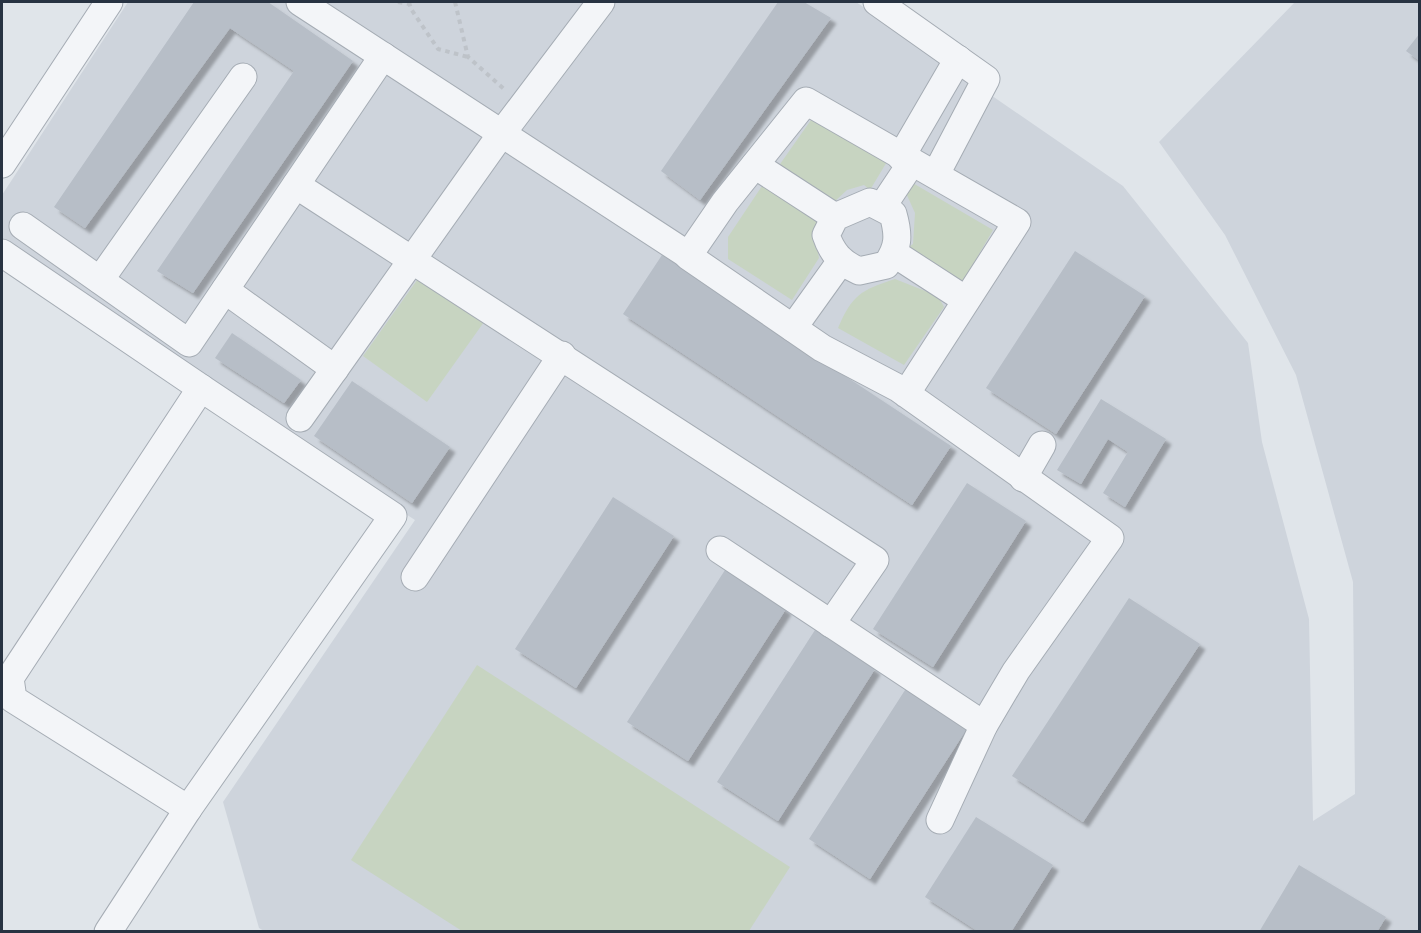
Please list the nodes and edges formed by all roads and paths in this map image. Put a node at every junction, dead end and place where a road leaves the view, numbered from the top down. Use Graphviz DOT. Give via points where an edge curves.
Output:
graph roads {
  1 [pos="110,2"];
  2 [pos="300,2"];
  3 [pos="398,2"];
  4 [pos="455,2"];
  5 [pos="601,2"];
  6 [pos="877,2"];
  7 [pos="409,3"];
  8 [pos="383,56"];
  9 [pos="468,57"];
  10 [pos="958,59"];
  11 [pos="243,77"];
  12 [pos="523,105"];
  13 [pos="502,133"];
  14 [pos="906,159"];
  15 [pos="2,164"];
  16 [pos="755,165"];
  17 [pos="936,174"];
  18 [pos="296,185"];
  19 [pos="882,207"];
  20 [pos="835,217"];
  21 [pos="23,226"];
  22 [pos="2,253"];
  23 [pos="895,254"];
  24 [pos="688,255"];
  25 [pos="413,260"];
  26 [pos="841,261"];
  27 [pos="100,280"];
  28 [pos="225,290"];
  29 [pos="966,300"];
  30 [pos="793,328"];
  31 [pos="562,355"];
  32 [pos="335,369"];
  33 [pos="201,387"];
  34 [pos="906,394"];
  35 [pos="300,418"];
  36 [pos="1042,445"];
  37 [pos="1023,478"];
  38 [pos="720,550"];
  39 [pos="415,577"];
  40 [pos="831,624"];
  41 [pos="6,675"];
  42 [pos="984,725"];
  43 [pos="188,809"];
  44 [pos="940,820"];
  45 [pos="108,932"];
  1 -- 15 [label="street"];
  2 -- 8 [label="street"];
  3 -- 7 [label="path"];
  4 -- 9 [label="path"];
  5 -- 12 [label="street"];
  6 -- 10 [label="street"];
  7 -- 9 [label="path" via="438,50"];
  8 -- 13 [label="street"];
  8 -- 18 [label="street"];
  9 -- 12 [label="path"];
  10 -- 14 [label="street"];
  10 -- 17 [label="street" via="986,79"];
  11 -- 27 [label="street"];
  12 -- 13 [label="street"];
  13 -- 24 [label="street"];
  13 -- 25 [label="street"];
  14 -- 16 [label="street" via="806,101"];
  14 -- 17 [label="street"];
  14 -- 19 [label="street"];
  16 -- 20 [label="street"];
  16 -- 24 [label="street"];
  17 -- 29 [label="street" via="1017,222"];
  18 -- 25 [label="street"];
  18 -- 28 [label="street"];
  19 -- 20 [label="street" via="870,202"];
  19 -- 23 [label="street" via="893,214 897,228"];
  20 -- 26 [label="street" via="826,235"];
  21 -- 27 [label="street"];
  22 -- 33 [label="street"];
  23 -- 26 [label="street" via="886,265 859,271"];
  23 -- 29 [label="street"];
  24 -- 30 [label="street"];
  25 -- 31 [label="street"];
  25 -- 32 [label="street"];
  26 -- 30 [label="street"];
  27 -- 28 [label="street" via="189,343"];
  28 -- 32 [label="street"];
  29 -- 34 [label="street"];
  30 -- 34 [label="street"];
  31 -- 39 [label="street"];
  31 -- 40 [label="street" via="875,560"];
  32 -- 35 [label="street"];
  33 -- 41 [label="street"];
  33 -- 43 [label="street" via="393,516"];
  34 -- 37 [label="street"];
  36 -- 37 [label="street"];
  37 -- 42 [label="street" via="1110,538 1016,671"];
  38 -- 40 [label="street"];
  40 -- 42 [label="street"];
  41 -- 43 [label="street" via="13,699"];
  42 -- 44 [label="street"];
  43 -- 45 [label="street"];
}
